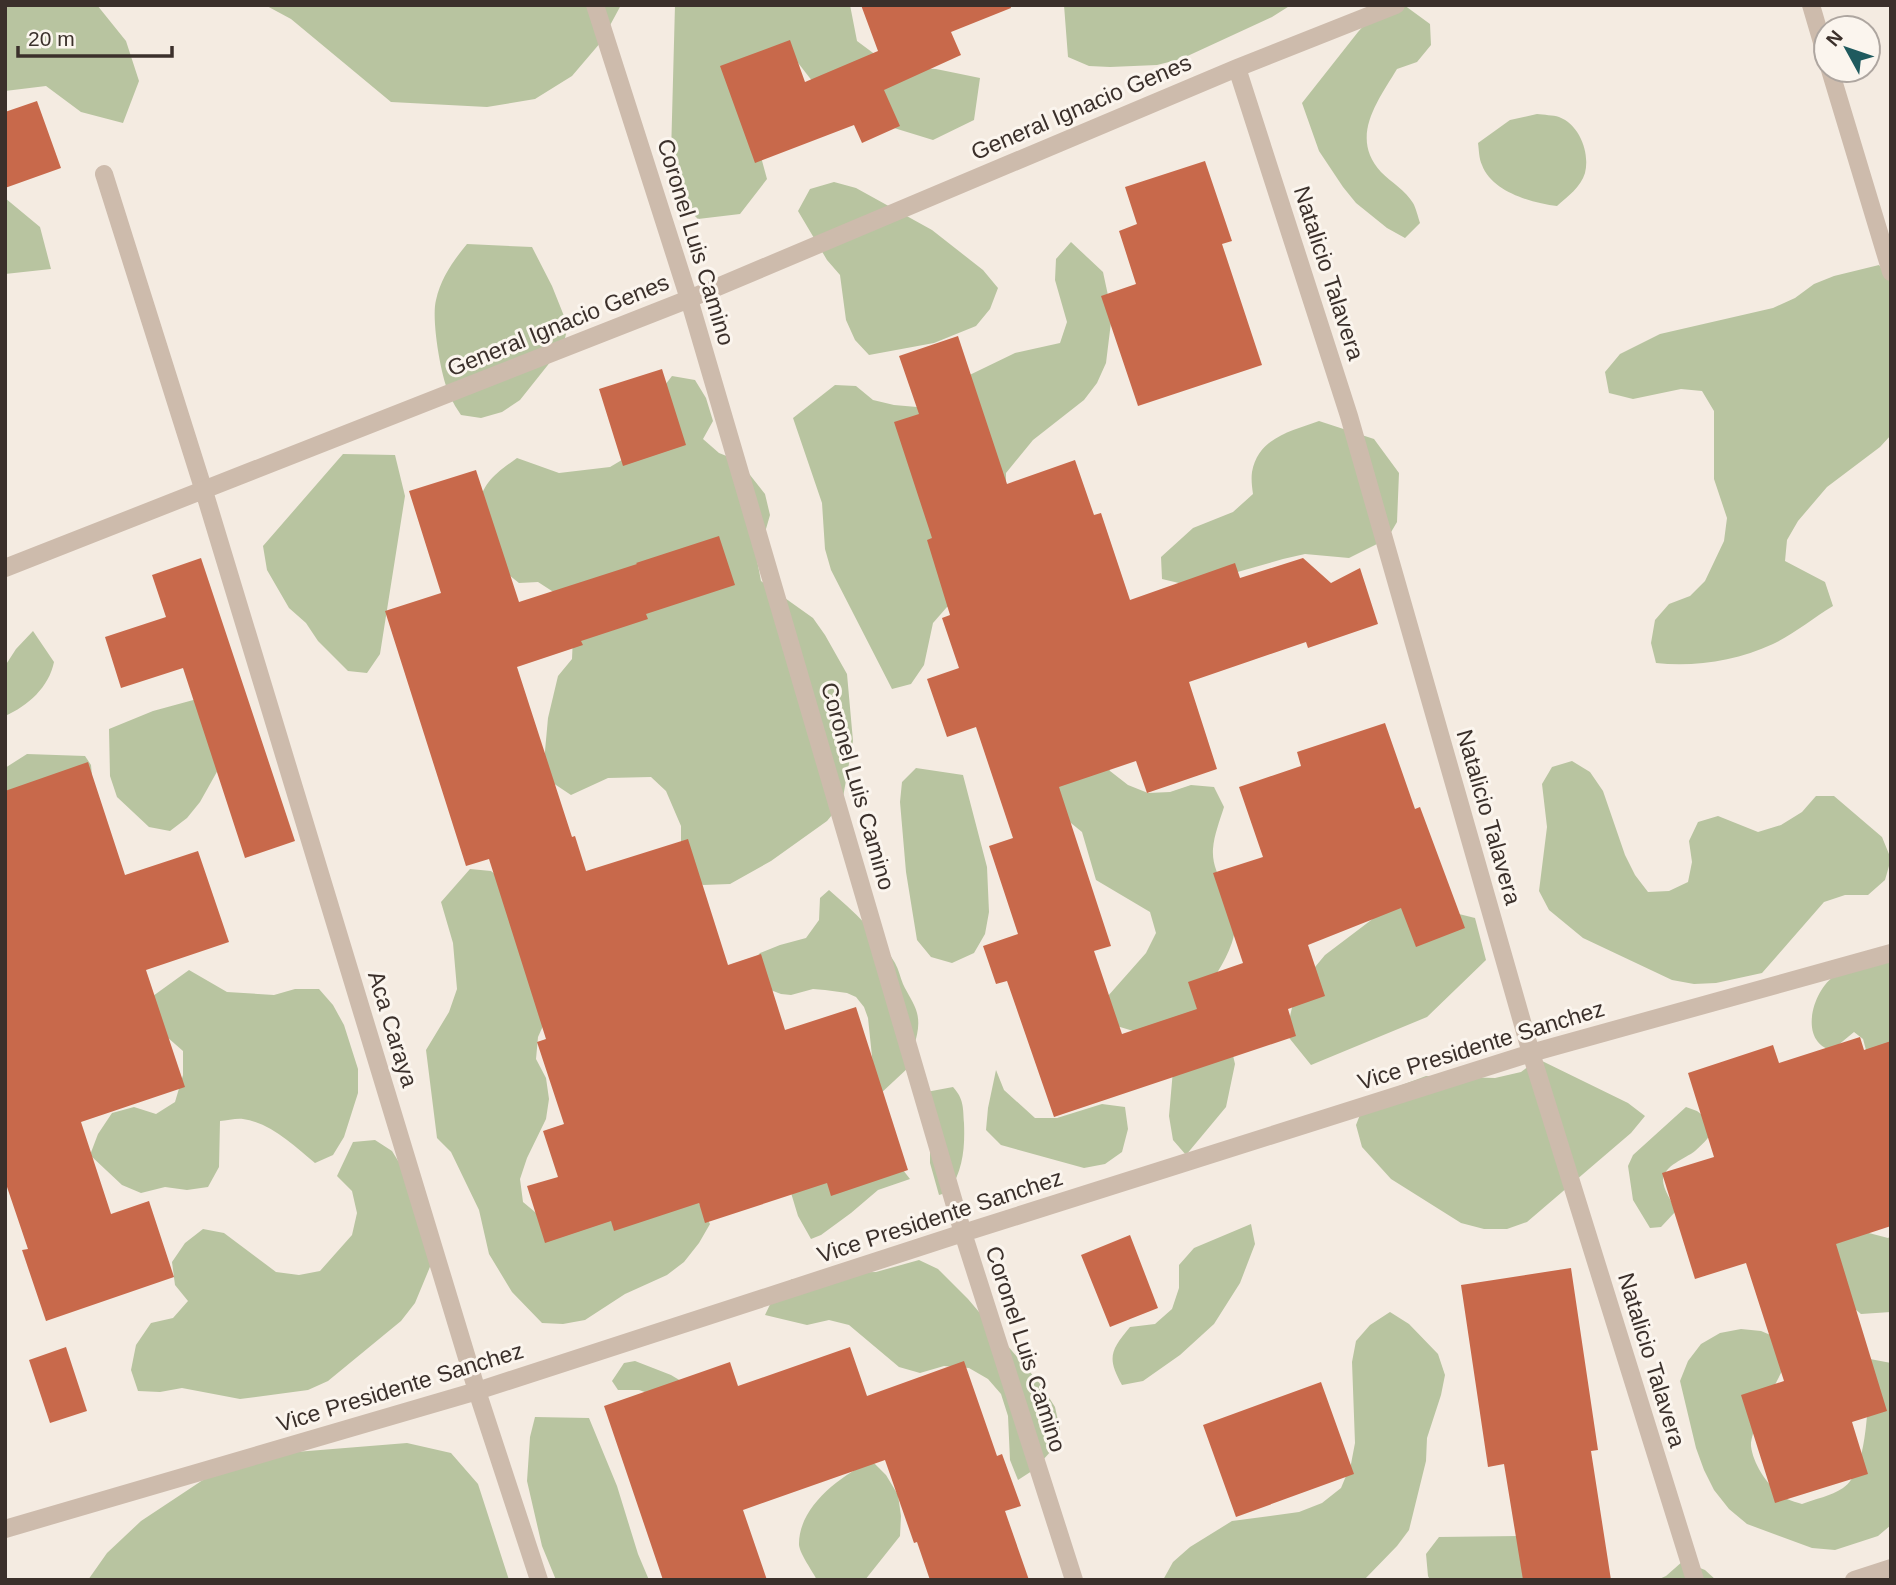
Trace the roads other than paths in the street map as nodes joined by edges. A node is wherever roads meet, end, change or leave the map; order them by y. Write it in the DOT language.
graph roads {
  1 [pos="595,5"];
  2 [pos="1396,5"];
  3 [pos="1237,68"];
  4 [pos="1834,84"];
  5 [pos="104,174"];
  6 [pos="1891,272"];
  7 [pos="689,299"];
  8 [pos="204,491"];
  9 [pos="5,568"];
  10 [pos="1891,953"];
  11 [pos="1531,1053"];
  12 [pos="963,1233"];
  13 [pos="477,1391"];
  14 [pos="5,1529"];
  15 [pos="1891,1569"];
  16 [pos="539,1580"];
  17 [pos="1074,1580"];
  18 [pos="1695,1580"];
  19 [pos="1854,1580"];
  1 -- 7 [label="street, Coronel Luis Camino"];
  2 -- 3 [label="street, General Ignacio Genes"];
  3 -- 7 [label="street, General Ignacio Genes"];
  3 -- 11 [label="street, Natalicio Talavera"];
  4 -- 6 [label="street"];
  5 -- 8 [label="street, Aca Caraya"];
  7 -- 8 [label="street, General Ignacio Genes"];
  7 -- 12 [label="street, Coronel Luis Camino"];
  8 -- 9 [label="street, General Ignacio Genes"];
  8 -- 13 [label="street, Aca Caraya"];
  10 -- 11 [label="street, Vice Presidente Sanchez"];
  11 -- 12 [label="street, Vice Presidente Sanchez"];
  11 -- 18 [label="street, Natalicio Talavera"];
  12 -- 13 [label="street, Vice Presidente Sanchez"];
  12 -- 17 [label="street, Coronel Luis Camino"];
  13 -- 14 [label="street, Vice Presidente Sanchez"];
  13 -- 16 [label="street, Aca Caraya"];
  15 -- 19 [label="street"];
}
